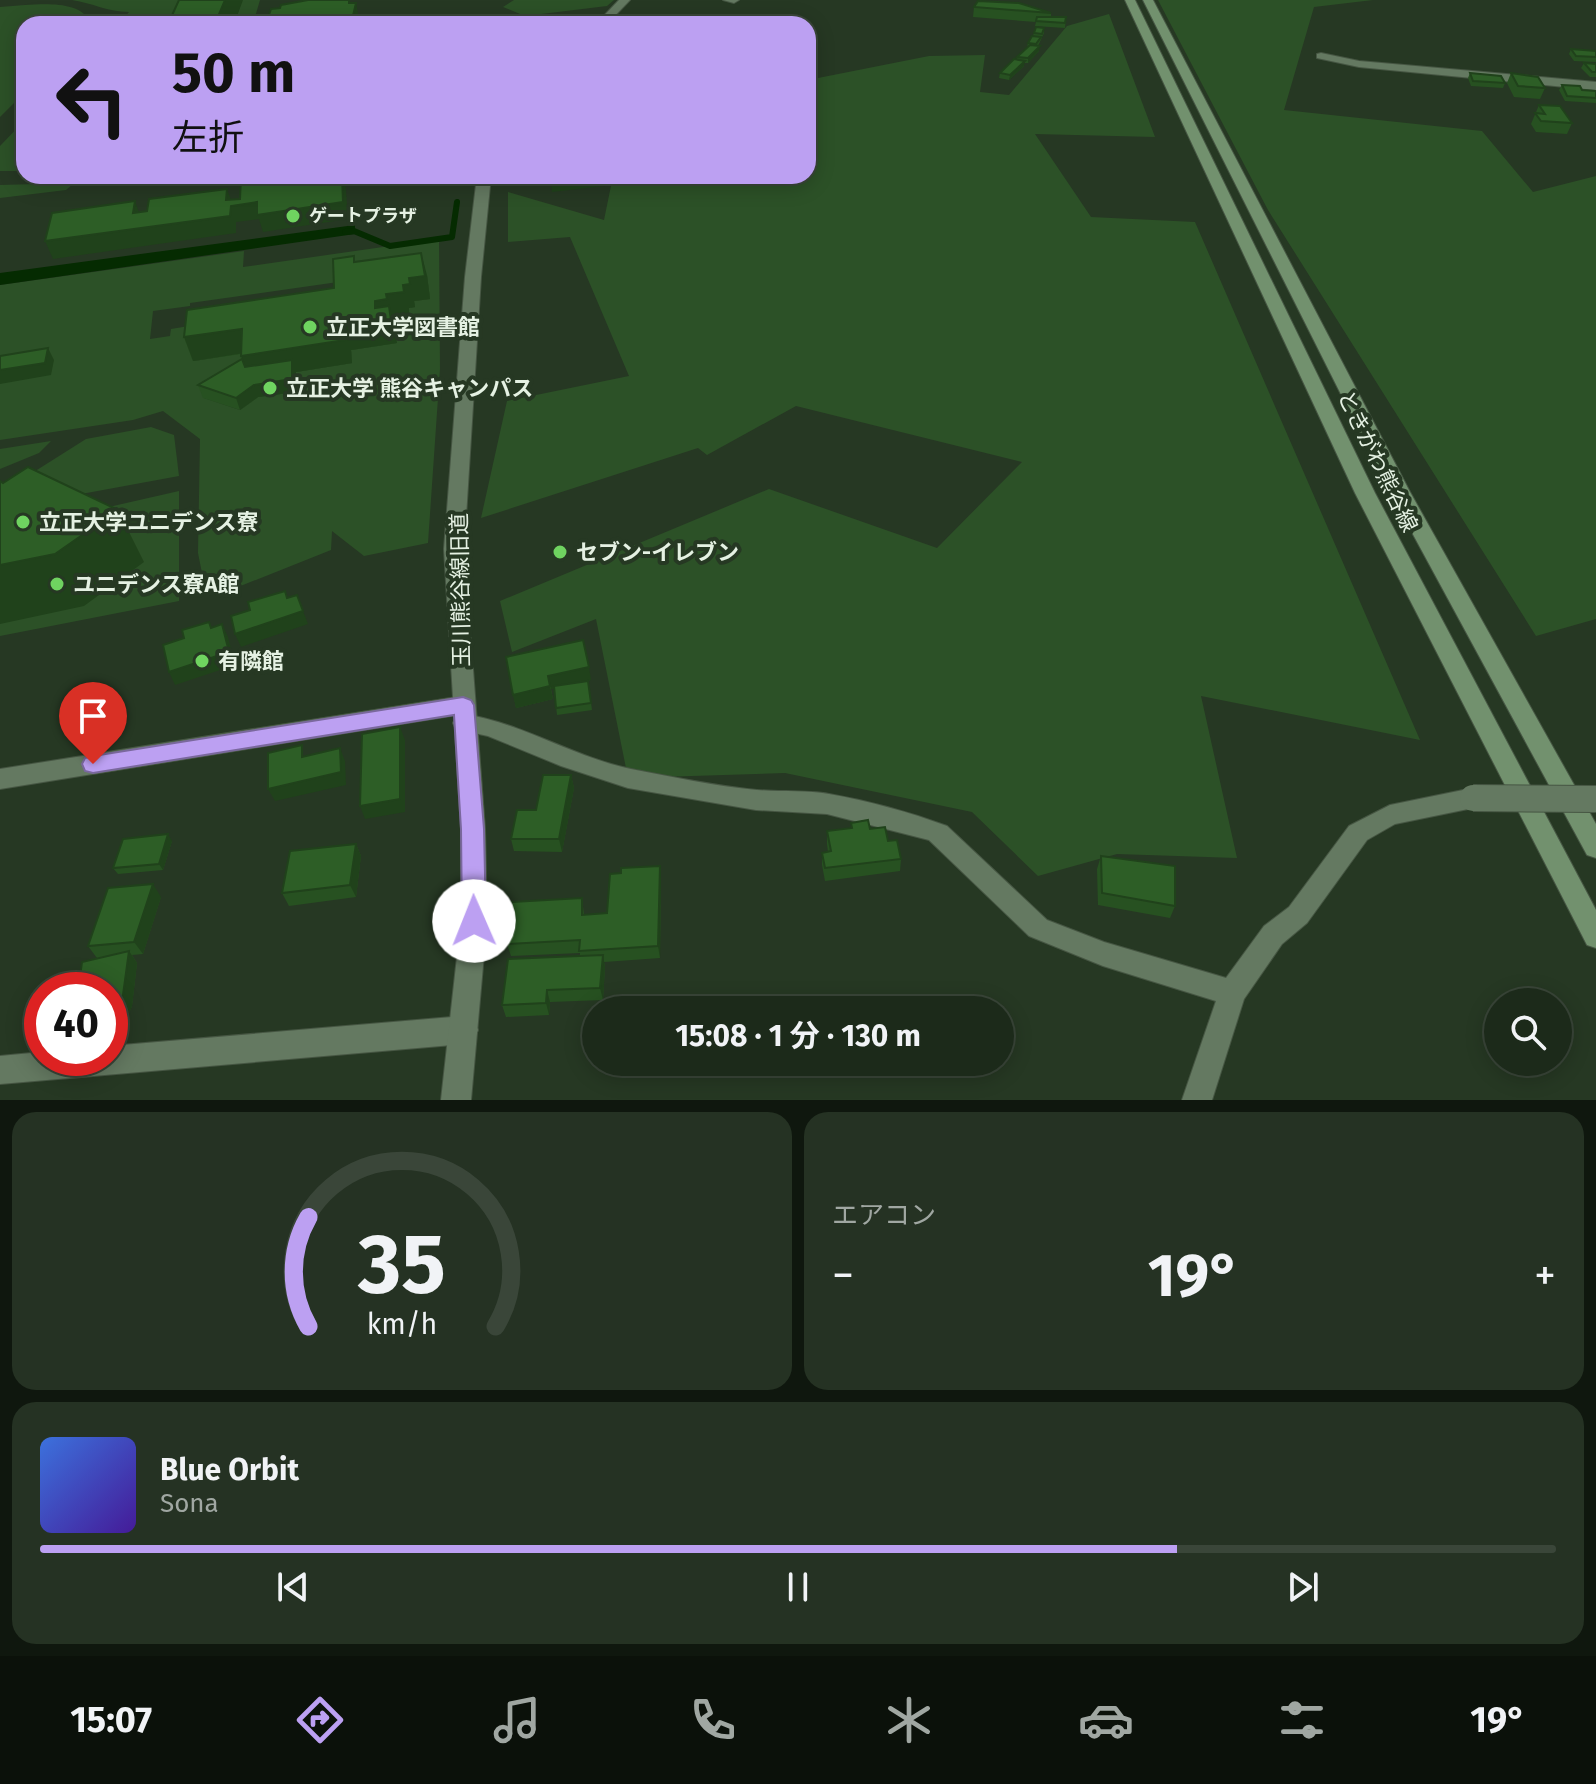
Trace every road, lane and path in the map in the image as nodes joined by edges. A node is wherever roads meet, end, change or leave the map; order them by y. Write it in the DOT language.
graph roads {
  1 [pos="625,0"];
  2 [pos="1130,0"];
  3 [pos="1148,0"];
  4 [pos="609,16"];
  5 [pos="1321,56"];
  6 [pos="1596,86"];
  7 [pos="483,184"];
  8 [pos="464,714"];
  9 [pos="0,779"];
  10 [pos="1596,799"];
  11 [pos="1596,847"];
  12 [pos="1596,936"];
  13 [pos="1232,993"];
  14 [pos="464,1030"];
  15 [pos="0,1070"];
  16 [pos="456,1100"];
  17 [pos="1197,1100"];
  1 -- 4 [label="street"];
  2 -- 12 [label="main road, ときがわ熊谷線"];
  3 -- 11 [label="main road, ときがわ熊谷線"];
  5 -- 6 [label="street"];
  7 -- 8 [label="street, 玉川熊谷線旧道"];
  8 -- 9 [label="street"];
  8 -- 13 [label="street"];
  8 -- 14 [label="street, 玉川熊谷線旧道"];
  10 -- 13 [label="street, bridge"];
  13 -- 17 [label="street"];
  14 -- 15 [label="street"];
  14 -- 16 [label="street, 玉川熊谷線旧道"];
}
